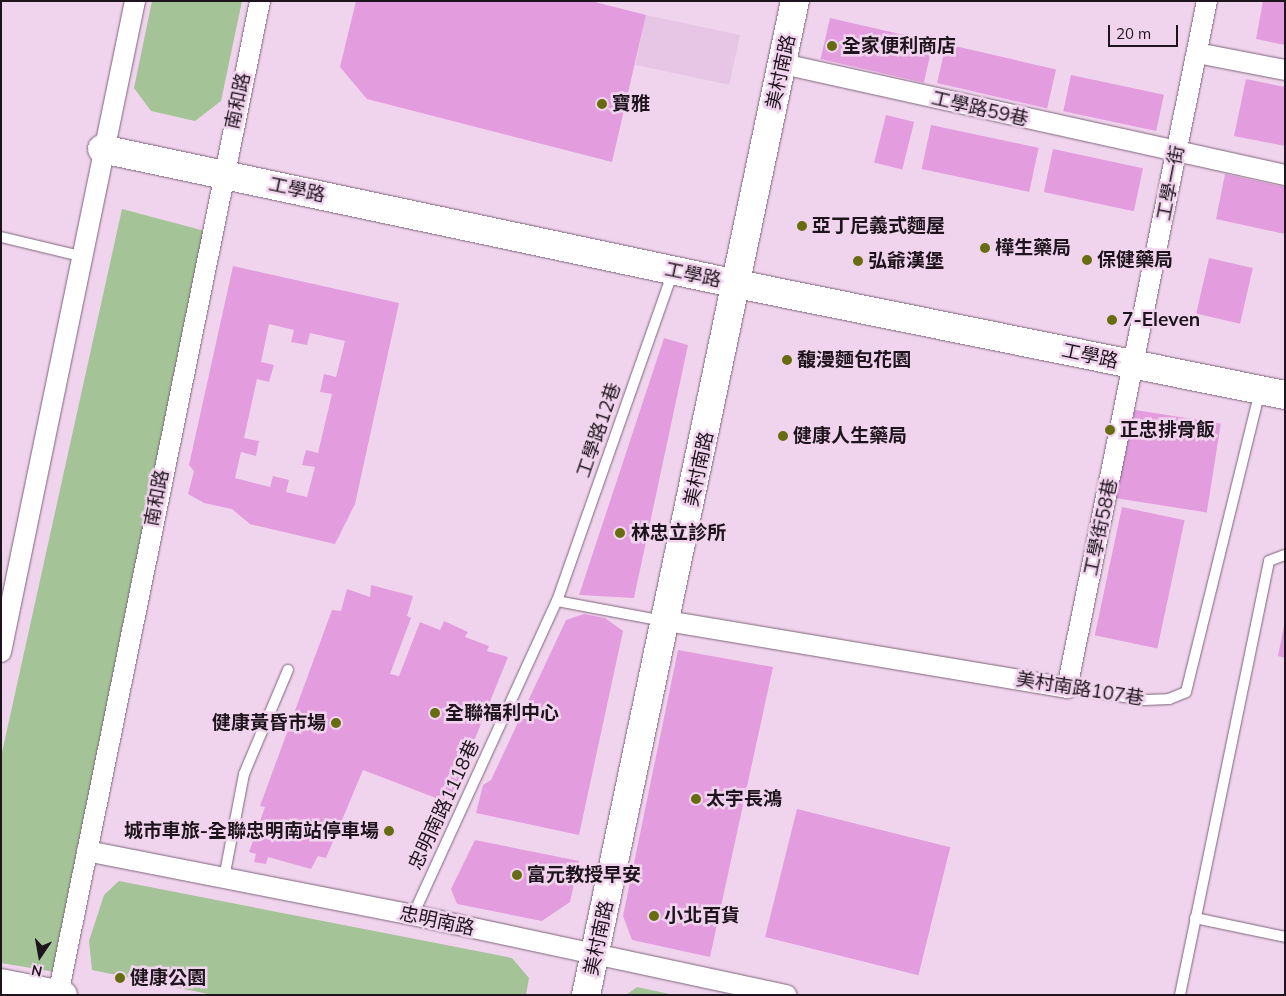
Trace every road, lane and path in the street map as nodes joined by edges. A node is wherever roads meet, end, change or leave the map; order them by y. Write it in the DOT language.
graph roads {
  1 [pos="135,1"];
  2 [pos="260,1"];
  3 [pos="795,1"];
  4 [pos="1207,1"];
  5 [pos="1197,53"];
  6 [pos="783,64"];
  7 [pos="1285,70"];
  8 [pos="102,149"];
  9 [pos="1177,154"];
  10 [pos="222,174"];
  11 [pos="1285,175"];
  12 [pos="1,237"];
  13 [pos="80,256"];
  14 [pos="674,270"];
  15 [pos="737,284"];
  16 [pos="1135,365"];
  17 [pos="1272,393"];
  18 [pos="1285,555"];
  19 [pos="557,602"];
  20 [pos="667,621"];
  21 [pos="1,652"];
  22 [pos="288,670"];
  23 [pos="1067,688"];
  24 [pos="87,851"];
  25 [pos="224,878"];
  26 [pos="413,915"];
  27 [pos="1196,918"];
  28 [pos="1285,937"];
  29 [pos="595,954"];
  30 [pos="1,983"];
  31 [pos="60,994"];
  32 [pos="586,995"];
  33 [pos="787,995"];
  34 [pos="1180,995"];
  1 -- 8 [label="street"];
  2 -- 10 [label="street, 南和路"];
  3 -- 6 [label="street, 美村南路"];
  4 -- 5 [label="street, 工學一街"];
  5 -- 7 [label="street"];
  5 -- 9 [label="street, 工學一街"];
  6 -- 9 [label="street, 工學路59巷"];
  6 -- 15 [label="street, 美村南路"];
  8 -- 10 [label="street, 工學路"];
  8 -- 13 [label="street"];
  9 -- 11 [label="street, 工學路59巷"];
  9 -- 16 [label="street, 工學一街"];
  10 -- 14 [label="street, 工學路"];
  10 -- 24 [label="street, 南和路"];
  12 -- 13 [label="lane"];
  13 -- 21 [label="street"];
  14 -- 15 [label="street, 工學路"];
  14 -- 19 [label="lane, 工學路12巷"];
  15 -- 16 [label="street, 工學路"];
  15 -- 20 [label="street, 美村南路"];
  16 -- 17 [label="street, 工學路"];
  16 -- 23 [label="street, 工學街58巷"];
  17 -- 23 [label="lane, 美村南路107巷"];
  18 -- 27 [label="lane"];
  19 -- 20 [label="lane"];
  19 -- 26 [label="lane, 忠明南路1118巷"];
  20 -- 23 [label="street, 美村南路107巷"];
  20 -- 29 [label="street, 美村南路"];
  22 -- 25 [label="lane"];
  24 -- 25 [label="street, 忠明南路"];
  24 -- 31 [label="street, 南和路"];
  25 -- 26 [label="street, 忠明南路"];
  26 -- 29 [label="street, 忠明南路"];
  27 -- 28 [label="lane"];
  27 -- 34 [label="lane"];
  29 -- 32 [label="street, 美村南路"];
  29 -- 33 [label="street, 忠明南路"];
  30 -- 31 [label="street"];
}
